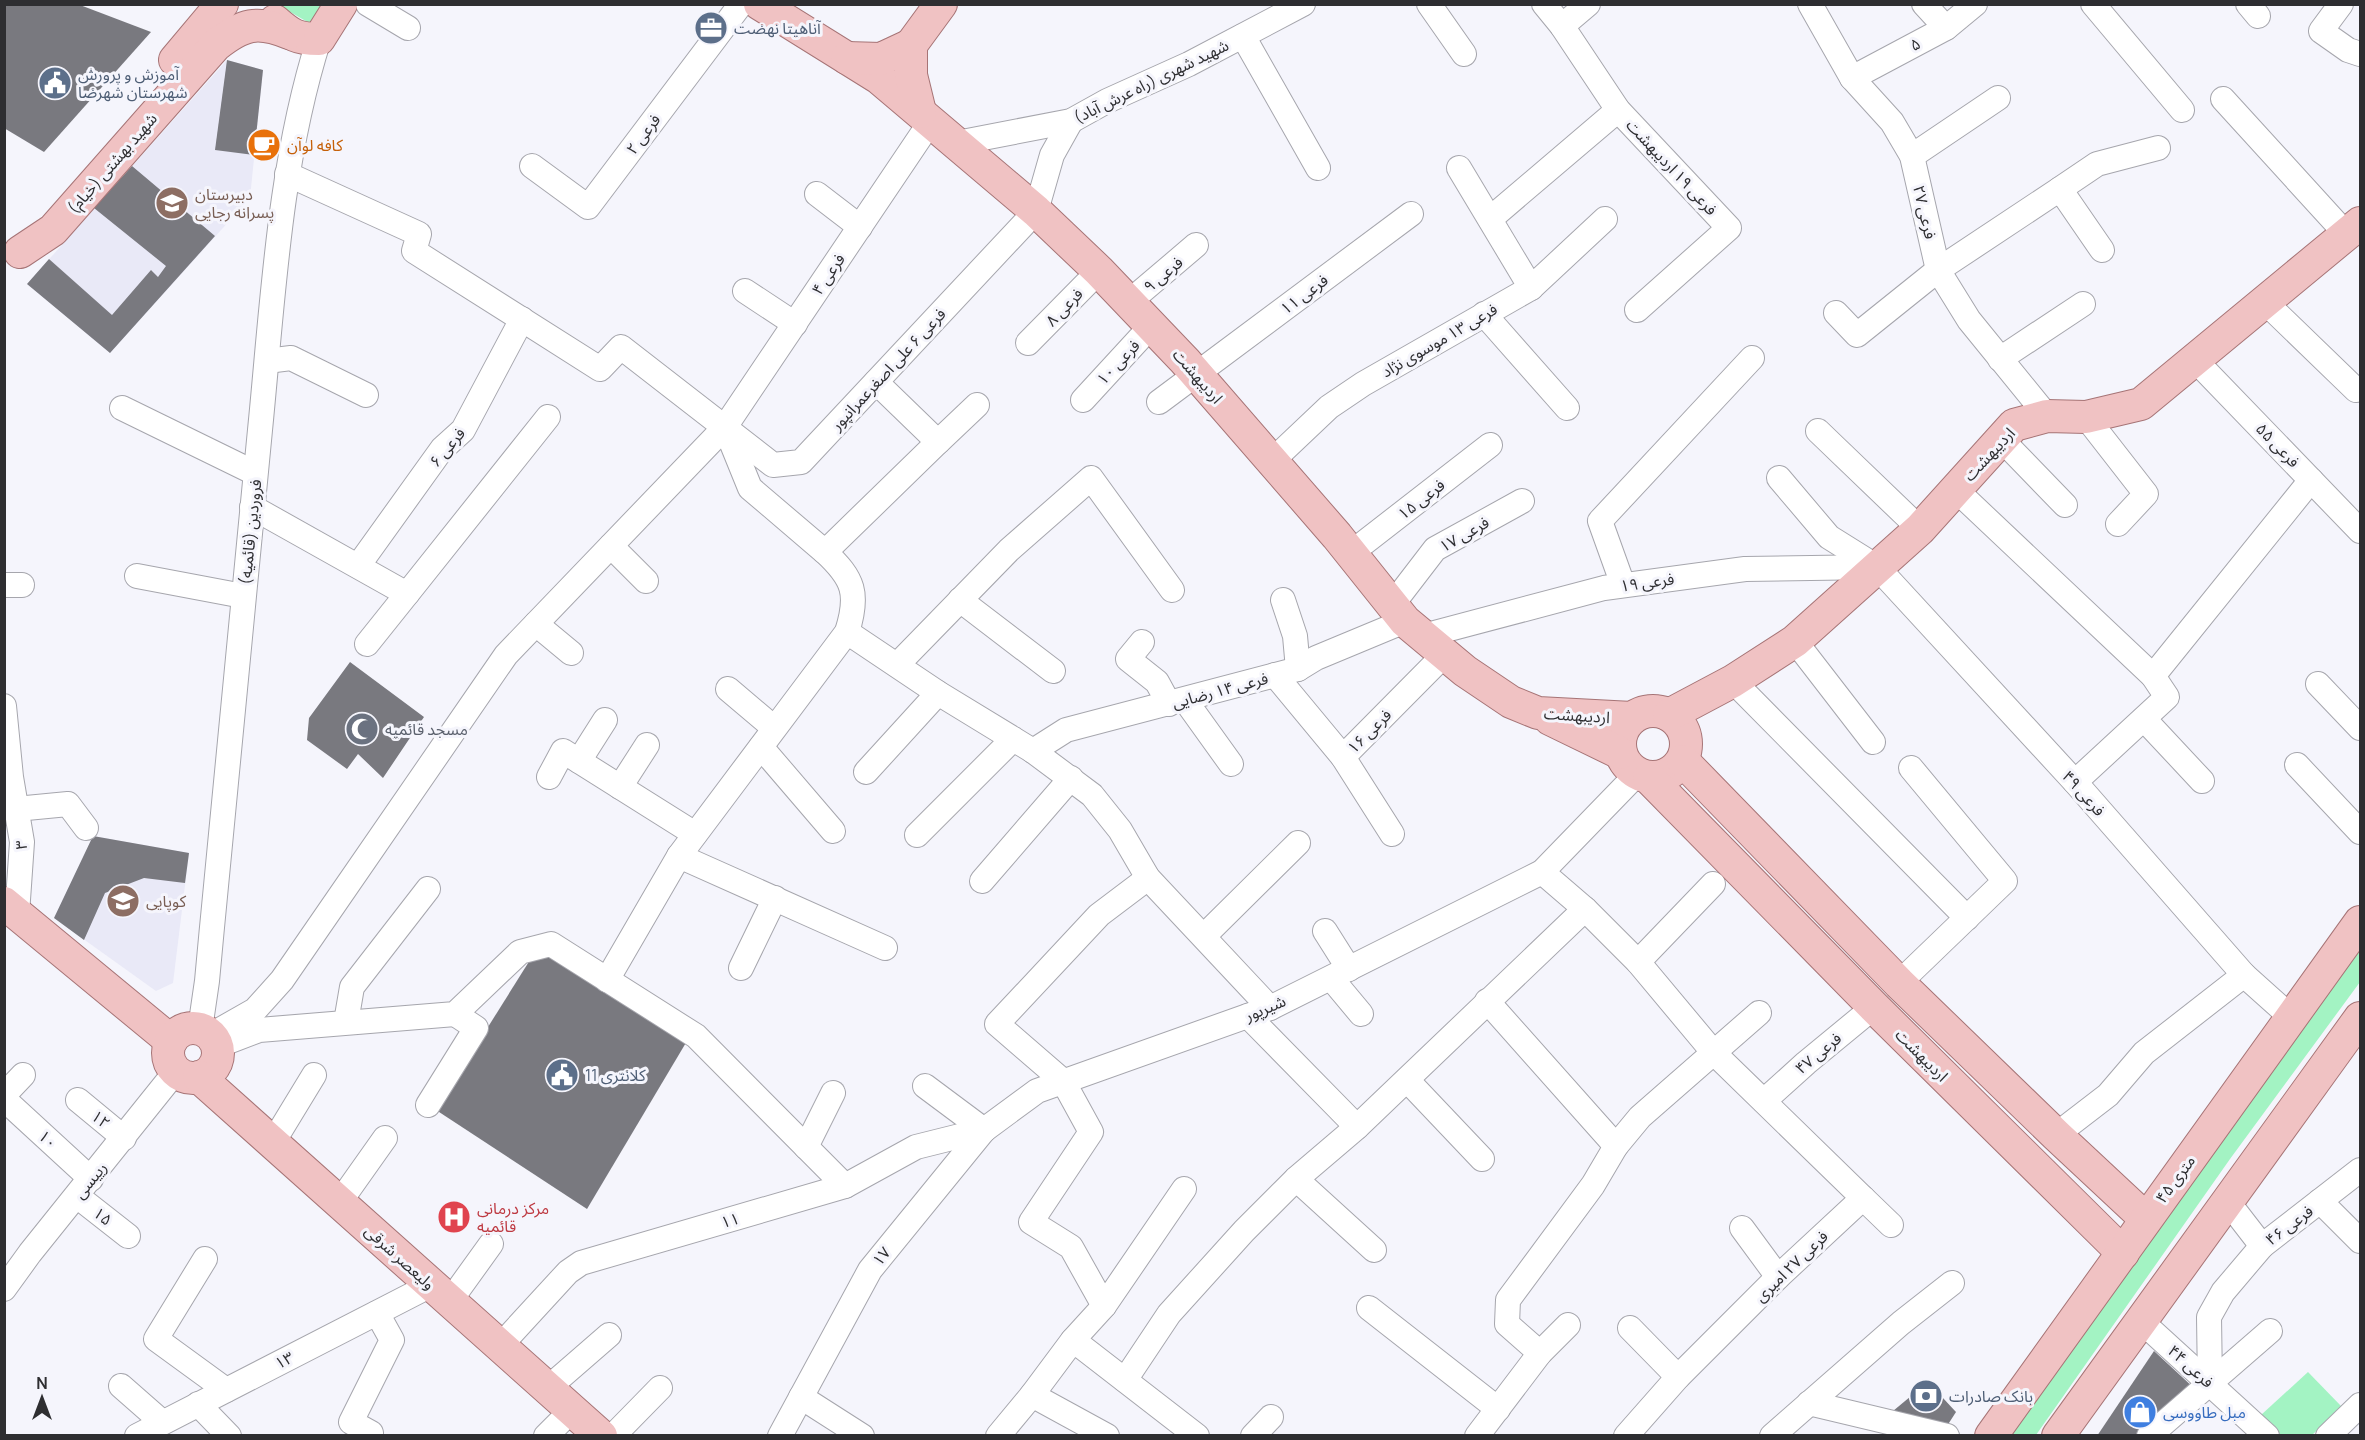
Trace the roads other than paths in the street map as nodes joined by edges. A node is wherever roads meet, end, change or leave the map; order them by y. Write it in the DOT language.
graph roads {
  1 [pos="222,4"];
  2 [pos="256,4"];
  3 [pos="341,4"];
  4 [pos="368,4"];
  5 [pos="741,4"];
  6 [pos="941,4"];
  7 [pos="1303,4"];
  8 [pos="1430,4"];
  9 [pos="1544,4"];
  10 [pos="1588,4"];
  11 [pos="1810,4"];
  12 [pos="1924,4"];
  13 [pos="1975,4"];
  14 [pos="2093,4"];
  15 [pos="2341,4"];
  16 [pos="775,8"];
  17 [pos="1562,26"];
  18 [pos="408,28"];
  19 [pos="1946,28"];
  20 [pos="304,36"];
  21 [pos="1243,36"];
  22 [pos="911,45"];
  23 [pos="1464,54"];
  24 [pos="2361,54"];
  25 [pos="847,58"];
  26 [pos="1852,78"];
  27 [pos="1998,98"];
  28 [pos="2223,99"];
  29 [pos="1618,110"];
  30 [pos="2182,110"];
  31 [pos="926,117"];
  32 [pos="1071,121"];
  33 [pos="957,142"];
  34 [pos="2158,148"];
  35 [pos="1912,156"];
  36 [pos="532,166"];
  37 [pos="1318,168"];
  38 [pos="1459,168"];
  39 [pos="287,174"];
  40 [pos="2060,189"];
  41 [pos="818,194"];
  42 [pos="1036,211"];
  43 [pos="1411,213"];
  44 [pos="1490,219"];
  45 [pos="1605,219"];
  46 [pos="860,226"];
  47 [pos="2354,229"];
  48 [pos="1196,246"];
  49 [pos="2102,250"];
  50 [pos="10,254"];
  51 [pos="1938,270"];
  52 [pos="1099,272"];
  53 [pos="1531,288"];
  54 [pos="745,291"];
  55 [pos="1129,302"];
  56 [pos="2265,302"];
  57 [pos="2083,304"];
  58 [pos="1637,310"];
  59 [pos="1836,313"];
  60 [pos="1484,314"];
  61 [pos="522,319"];
  62 [pos="795,324"];
  63 [pos="1152,325"];
  64 [pos="1028,344"];
  65 [pos="1752,358"];
  66 [pos="2001,359"];
  67 [pos="2195,360"];
  68 [pos="267,361"];
  69 [pos="1196,374"];
  70 [pos="876,382"];
  71 [pos="2356,390"];
  72 [pos="366,395"];
  73 [pos="1083,400"];
  74 [pos="1159,402"];
  75 [pos="977,405"];
  76 [pos="122,408"];
  77 [pos="1568,408"];
  78 [pos="2047,416"];
  79 [pos="548,417"];
  80 [pos="2086,417"];
  81 [pos="725,427"];
  82 [pos="1818,431"];
  83 [pos="2001,439"];
  84 [pos="938,442"];
  85 [pos="1490,445"];
  86 [pos="1272,461"];
  87 [pos="255,473"];
  88 [pos="1779,478"];
  89 [pos="2311,480"];
  90 [pos="1956,490"];
  91 [pos="1522,501"];
  92 [pos="2065,505"];
  93 [pos="252,507"];
  94 [pos="2118,524"];
  95 [pos="1920,529"];
  96 [pos="2361,531"];
  97 [pos="611,546"];
  98 [pos="825,552"];
  99 [pos="1351,553"];
  100 [pos="358,566"];
  101 [pos="1878,567"];
  102 [pos="137,576"];
  103 [pos="646,580"];
  104 [pos="1623,585"];
  105 [pos="1172,590"];
  106 [pos="408,594"];
  107 [pos="243,596"];
  108 [pos="960,600"];
  109 [pos="1282,600"];
  110 [pos="536,624"];
  111 [pos="1416,629"];
  112 [pos="846,632"];
  113 [pos="1795,641"];
  114 [pos="1142,642"];
  115 [pos="367,644"];
  116 [pos="571,652"];
  117 [pos="897,665"];
  118 [pos="1298,669"];
  119 [pos="1053,671"];
  120 [pos="1275,675"];
  121 [pos="2153,676"];
  122 [pos="1733,681"];
  123 [pos="2318,684"];
  124 [pos="728,689"];
  125 [pos="938,693"];
  126 [pos="1177,702"];
  127 [pos="4,706"];
  128 [pos="1538,713"];
  129 [pos="1670,715"];
  130 [pos="1632,718"];
  131 [pos="2144,719"];
  132 [pos="605,720"];
  133 [pos="2361,728"];
  134 [pos="768,738"];
  135 [pos="1873,742"];
  136 [pos="647,745"];
  137 [pos="1023,745"];
  138 [pos="1343,757"];
  139 [pos="579,761"];
  140 [pos="1683,761"];
  141 [pos="1231,764"];
  142 [pos="2297,765"];
  143 [pos="1635,768"];
  144 [pos="1911,768"];
  145 [pos="866,772"];
  146 [pos="549,777"];
  147 [pos="1071,778"];
  148 [pos="2202,781"];
  149 [pos="2075,782"];
  150 [pos="620,787"];
  151 [pos="16,808"];
  152 [pos="86,828"];
  153 [pos="833,831"];
  154 [pos="2361,832"];
  155 [pos="695,834"];
  156 [pos="1392,834"];
  157 [pos="916,835"];
  158 [pos="1298,843"];
  159 [pos="679,856"];
  160 [pos="1542,872"];
  161 [pos="1148,878"];
  162 [pos="982,881"];
  163 [pos="1713,884"];
  164 [pos="428,889"];
  165 [pos="775,898"];
  166 [pos="11,908"];
  167 [pos="1584,909"];
  168 [pos="1967,918"];
  169 [pos="2361,922"];
  170 [pos="1325,931"];
  171 [pos="1204,936"];
  172 [pos="885,948"];
  173 [pos="1638,962"];
  174 [pos="741,968"];
  175 [pos="1340,973"];
  176 [pos="2244,975"];
  177 [pos="607,980"];
  178 [pos="1899,983"];
  179 [pos="1487,1001"];
  180 [pos="1874,1007"];
  181 [pos="1259,1012"];
  182 [pos="1759,1013"];
  183 [pos="455,1014"];
  184 [pos="1361,1014"];
  185 [pos="2292,1018"];
  186 [pos="2361,1018"];
  187 [pos="346,1022"];
  188 [pos="209,1037"];
  189 [pos="171,1041"];
  190 [pos="1714,1053"];
  191 [pos="188,1074"];
  192 [pos="23,1075"];
  193 [pos="314,1075"];
  194 [pos="1407,1080"];
  195 [pos="1064,1081"];
  196 [pos="925,1086"];
  197 [pos="833,1093"];
  198 [pos="4,1097"];
  199 [pos="78,1100"];
  200 [pos="1764,1101"];
  201 [pos="428,1105"];
  202 [pos="1357,1127"];
  203 [pos="984,1130"];
  204 [pos="2056,1135"];
  205 [pos="124,1138"];
  206 [pos="385,1138"];
  207 [pos="272,1144"];
  208 [pos="1616,1146"];
  209 [pos="806,1148"];
  210 [pos="1482,1159"];
  211 [pos="2361,1170"];
  212 [pos="1296,1179"];
  213 [pos="845,1186"];
  214 [pos="84,1187"];
  215 [pos="2113,1188"];
  216 [pos="1184,1189"];
  217 [pos="1863,1198"];
  218 [pos="2320,1201"];
  219 [pos="2228,1202"];
  220 [pos="339,1203"];
  221 [pos="2086,1217"];
  222 [pos="2146,1219"];
  223 [pos="1891,1225"];
  224 [pos="1742,1228"];
  225 [pos="128,1236"];
  226 [pos="2361,1241"];
  227 [pos="491,1244"];
  228 [pos="2262,1246"];
  229 [pos="1374,1250"];
  230 [pos="2123,1253"];
  231 [pos="205,1259"];
  232 [pos="1778,1277"];
  233 [pos="1952,1283"];
  234 [pos="4,1289"];
  235 [pos="440,1293"];
  236 [pos="1104,1306"];
  237 [pos="1369,1308"];
  238 [pos="377,1312"];
  239 [pos="2141,1321"];
  240 [pos="1568,1325"];
  241 [pos="1630,1328"];
  242 [pos="2270,1332"];
  243 [pos="609,1335"];
  244 [pos="1073,1340"];
  245 [pos="500,1346"];
  246 [pos="1540,1353"];
  247 [pos="1678,1377"];
  248 [pos="1125,1380"];
  249 [pos="2210,1383"];
  250 [pos="120,1386"];
  251 [pos="548,1388"];
  252 [pos="660,1388"];
  253 [pos="226,1390"];
  254 [pos="1032,1395"];
  255 [pos="801,1397"];
  256 [pos="198,1404"];
  257 [pos="1809,1404"];
  258 [pos="2361,1405"];
  259 [pos="1498,1409"];
  260 [pos="572,1410"];
  261 [pos="1271,1417"];
  262 [pos="162,1422"];
  263 [pos="371,1433"];
  264 [pos="1631,1434"];
  265 [pos="228,1435"];
  266 [pos="137,1436"];
  267 [pos="546,1436"];
  268 [pos="601,1436"];
  269 [pos="613,1436"];
  270 [pos="780,1436"];
  271 [pos="862,1436"];
  272 [pos="998,1436"];
  273 [pos="1107,1436"];
  274 [pos="1197,1436"];
  275 [pos="1254,1436"];
  276 [pos="1477,1436"];
  277 [pos="1772,1436"];
  278 [pos="1947,1436"];
  279 [pos="1991,1436"];
  280 [pos="2058,1436"];
  281 [pos="2149,1436"];
  282 [pos="2266,1436"];
  283 [pos="2328,1436"];
  1 -- 50 [label="main road, شهید بهشتی (خیام)"];
  2 -- 20 [label="main road"];
  3 -- 20 [label="main road"];
  4 -- 18 [label="street"];
  5 -- 36 [label="street, فرعی ۲"];
  6 -- 22 [label="main road"];
  7 -- 21 [label="street, شهید شهری (راه عرش آباد)"];
  8 -- 23 [label="street"];
  9 -- 17 [label="street, فرعی ۱۹ اردیبهشت"];
  10 -- 17 [label="street"];
  11 -- 26 [label="street, فرعی ۲۷"];
  12 -- 19 [label="street"];
  13 -- 19 [label="street, ۵"];
  14 -- 30 [label="street"];
  15 -- 24 [label="street"];
  16 -- 25 [label="main road, اردیبهشت"];
  17 -- 29 [label="street, فرعی ۱۹ اردیبهشت"];
  19 -- 26 [label="street, ۵"];
  20 -- 39 [label="street, فروردین (قائمیه)"];
  20 -- 50 [label="main road, شهید بهشتی (خیام)"];
  21 -- 32 [label="street, شهید شهری (راه عرش آباد)"];
  21 -- 37 [label="street"];
  22 -- 25 [label="main road"];
  22 -- 31 [label="main road"];
  25 -- 31 [label="main road, اردیبهشت"];
  26 -- 35 [label="street, فرعی ۲۷"];
  27 -- 35 [label="street"];
  28 -- 47 [label="street"];
  29 -- 44 [label="street"];
  29 -- 58 [label="street, فرعی ۱۹ اردیبهشت"];
  31 -- 33 [label="main road, اردیبهشت"];
  31 -- 46 [label="street, فرعی ۴"];
  32 -- 33 [label="street, شهید شهری (راه عرش آباد)"];
  32 -- 42 [label="street"];
  33 -- 42 [label="main road, اردیبهشت"];
  34 -- 40 [label="street"];
  35 -- 51 [label="street, فرعی ۲۷"];
  38 -- 44 [label="street"];
  39 -- 61 [label="street"];
  39 -- 68 [label="street, فروردین (قائمیه)"];
  40 -- 49 [label="street"];
  40 -- 51 [label="street"];
  41 -- 46 [label="street"];
  42 -- 52 [label="main road, اردیبهشت"];
  42 -- 70 [label="street, فرعی ۶ علی اصغرعمرانپور"];
  43 -- 69 [label="street, فرعی ۱۱"];
  44 -- 53 [label="street"];
  45 -- 53 [label="street, فرعی ۱‍۳ موسوی نژاد"];
  46 -- 62 [label="street, فرعی ۴"];
  47 -- 56 [label="main road, اردیبهشت"];
  48 -- 55 [label="street, فرعی ۹"];
  51 -- 59 [label="street"];
  51 -- 66 [label="street, فرعی ۲۷"];
  52 -- 55 [label="main road, اردیبهشت"];
  52 -- 64 [label="street, فرعی ۸"];
  53 -- 60 [label="street, فرعی ۱‍۳ موسوی نژاد"];
  54 -- 62 [label="street"];
  55 -- 63 [label="main road, اردیبهشت"];
  56 -- 67 [label="main road, اردیبهشت"];
  56 -- 71 [label="street"];
  57 -- 66 [label="street"];
  60 -- 77 [label="street"];
  60 -- 86 [label="street, فرعی ۱‍۳ موسوی نژاد"];
  61 -- 81 [label="street, فرعی ۶ علی اصغرعمرانپور"];
  61 -- 100 [label="street, فرعی ۶"];
  62 -- 81 [label="street, فرعی ۴"];
  63 -- 69 [label="main road, اردیبهشت"];
  63 -- 73 [label="street, فرعی ۱۰"];
  65 -- 104 [label="street"];
  66 -- 78 [label="street, فرعی ۲۷"];
  67 -- 80 [label="main road, اردیبهشت"];
  67 -- 89 [label="street, فرعی ۵۵"];
  68 -- 72 [label="street"];
  68 -- 87 [label="street, فروردین (قائمیه)"];
  69 -- 74 [label="street, فرعی ۱۱"];
  69 -- 86 [label="main road, اردیبهشت"];
  70 -- 81 [label="street, فرعی ۶ علی اصغرعمرانپور"];
  70 -- 84 [label="street"];
  75 -- 84 [label="street"];
  76 -- 87 [label="street"];
  78 -- 80 [label="main road, اردیبهشت"];
  78 -- 83 [label="main road, اردیبهشت"];
  79 -- 106 [label="street"];
  80 -- 94 [label="street"];
  81 -- 97 [label="street, فرعی ۴"];
  81 -- 98 [label="street"];
  82 -- 95 [label="street"];
  83 -- 90 [label="main road, اردیبهشت"];
  83 -- 92 [label="street"];
  84 -- 98 [label="street"];
  85 -- 99 [label="street, فرعی ۱۵"];
  86 -- 99 [label="main road, اردیبهشت"];
  87 -- 93 [label="street, فروردین (قائمیه)"];
  88 -- 101 [label="street, فرعی ۴۹"];
  89 -- 96 [label="street, فرعی ۵۵"];
  89 -- 121 [label="street"];
  90 -- 95 [label="main road, اردیبهشت"];
  90 -- 121 [label="street"];
  91 -- 111 [label="street, فرعی ۱۷"];
  93 -- 100 [label="street"];
  93 -- 107 [label="street, فروردین (قائمیه)"];
  95 -- 101 [label="main road, اردیبهشت"];
  97 -- 103 [label="street"];
  97 -- 110 [label="street, فرعی ۴"];
  98 -- 112 [label="street"];
  99 -- 111 [label="main road, اردیبهشت"];
  100 -- 106 [label="street"];
  101 -- 104 [label="street, فرعی ۱۹"];
  101 -- 113 [label="main road, اردیبهشت"];
  101 -- 149 [label="street, فرعی ۴۹"];
  102 -- 107 [label="street"];
  104 -- 111 [label="street, فرعی ۱۹"];
  105 -- 108 [label="street"];
  106 -- 115 [label="street"];
  107 -- 188 [label="street, فروردین (قائمیه)"];
  108 -- 117 [label="street"];
  108 -- 119 [label="street"];
  109 -- 118 [label="street"];
  110 -- 116 [label="street"];
  110 -- 188 [label="street, فرعی ۴"];
  111 -- 118 [label="street, فرعی ۱۴ رضایی"];
  111 -- 128 [label="main road, اردیبهشت"];
  111 -- 138 [label="street, فرعی ۱۶"];
  112 -- 117 [label="street"];
  112 -- 134 [label="street"];
  113 -- 122 [label="main road, اردیبهشت"];
  113 -- 135 [label="street"];
  114 -- 126 [label="street"];
  117 -- 125 [label="street"];
  118 -- 120 [label="street, فرعی ۱۴ رضایی"];
  120 -- 126 [label="street, فرعی ۱۴ رضایی"];
  120 -- 138 [label="street, فرعی ۱۶"];
  121 -- 131 [label="street"];
  122 -- 129 [label="main road, اردیبهشت"];
  122 -- 168 [label="street"];
  123 -- 133 [label="street"];
  124 -- 134 [label="street"];
  125 -- 137 [label="street"];
  125 -- 145 [label="street"];
  126 -- 137 [label="street, فرعی ۱۴ رضایی"];
  126 -- 141 [label="street"];
  127 -- 151 [label="street, ۳"];
  128 -- 130 [label="main road, اردیبهشت"];
  128 -- 143 [label="main road"];
  129 -- 130 [label="main road, اردیبهشت"];
  129 -- 140 [label="main road"];
  130 -- 143 [label="main road, اردیبهشت"];
  131 -- 148 [label="street"];
  131 -- 149 [label="street"];
  132 -- 139 [label="street"];
  134 -- 153 [label="street"];
  134 -- 155 [label="street"];
  136 -- 150 [label="street"];
  137 -- 147 [label="street"];
  137 -- 157 [label="street, فرعی ۱۴ رضایی"];
  138 -- 156 [label="street"];
  139 -- 146 [label="street"];
  139 -- 150 [label="street"];
  140 -- 143 [label="main road"];
  140 -- 178 [label="main road"];
  142 -- 154 [label="street"];
  143 -- 160 [label="street, شیرپور"];
  143 -- 180 [label="main road, اردیبهشت"];
  144 -- 168 [label="street"];
  147 -- 161 [label="street"];
  147 -- 162 [label="street"];
  149 -- 176 [label="street, فرعی ۴۹"];
  150 -- 155 [label="street"];
  151 -- 152 [label="street"];
  151 -- 166 [label="street, ۳"];
  155 -- 159 [label="street"];
  158 -- 171 [label="street"];
  159 -- 165 [label="street"];
  159 -- 177 [label="street"];
  160 -- 167 [label="street"];
  160 -- 175 [label="street, شیرپور"];
  161 -- 171 [label="street"];
  161 -- 195 [label="street"];
  163 -- 173 [label="street"];
  164 -- 187 [label="street"];
  165 -- 172 [label="street"];
  165 -- 174 [label="street"];
  166 -- 189 [label="main road"];
  167 -- 173 [label="street"];
  167 -- 179 [label="street"];
  168 -- 178 [label="street"];
  169 -- 185 [label="main road, ۴۵ متری"];
  170 -- 175 [label="street"];
  171 -- 181 [label="street"];
  173 -- 190 [label="street"];
  175 -- 181 [label="street, شیرپور"];
  175 -- 184 [label="street"];
  176 -- 185 [label="street, فرعی ۴۹"];
  176 -- 204 [label="street"];
  177 -- 183 [label="street"];
  177 -- 209 [label="street"];
  178 -- 204 [label="main road"];
  179 -- 194 [label="street"];
  179 -- 208 [label="street"];
  180 -- 200 [label="street, فرعی ۴۷"];
  180 -- 221 [label="main road, اردیبهشت"];
  181 -- 195 [label="street, شیرپور"];
  181 -- 202 [label="street"];
  182 -- 190 [label="street"];
  183 -- 187 [label="street"];
  183 -- 201 [label="street"];
  185 -- 222 [label="main road, ۴۵ متری"];
  186 -- 219 [label="main road"];
  187 -- 188 [label="street"];
  188 -- 189 [label="main road"];
  188 -- 191 [label="main road"];
  189 -- 191 [label="main road"];
  190 -- 200 [label="street"];
  190 -- 208 [label="street"];
  191 -- 205 [label="street, رییسی"];
  191 -- 207 [label="main road, ولیعصر شرقی"];
  192 -- 198 [label="street"];
  193 -- 207 [label="street"];
  194 -- 202 [label="street"];
  194 -- 210 [label="street"];
  195 -- 203 [label="street, شیرپور"];
  195 -- 236 [label="street"];
  196 -- 203 [label="street"];
  197 -- 209 [label="street"];
  198 -- 214 [label="street, ۱۰"];
  199 -- 205 [label="street, ۱۲"];
  200 -- 217 [label="street"];
  202 -- 212 [label="street"];
  203 -- 213 [label="street, ۱۱"];
  203 -- 255 [label="street, ۱۷"];
  204 -- 215 [label="main road"];
  205 -- 214 [label="street, رییسی"];
  206 -- 220 [label="street"];
  207 -- 220 [label="main road, ولیعصر شرقی"];
  208 -- 246 [label="street"];
  209 -- 213 [label="street"];
  211 -- 218 [label="street, فرعی ۴۶"];
  212 -- 229 [label="street"];
  212 -- 248 [label="street"];
  213 -- 245 [label="street, ۱۱"];
  214 -- 225 [label="street, ۱۵"];
  214 -- 234 [label="street, رییسی"];
  215 -- 221 [label="main road"];
  215 -- 222 [label="main road"];
  216 -- 236 [label="street"];
  217 -- 223 [label="street"];
  217 -- 232 [label="street, فرعی ۲۷ امیری"];
  218 -- 226 [label="street"];
  218 -- 228 [label="street, فرعی ۴۶"];
  219 -- 228 [label="street, فرعی ۴۶"];
  219 -- 239 [label="main road"];
  220 -- 235 [label="main road, ولیعصر شرقی"];
  221 -- 230 [label="main road, اردیبهشت"];
  222 -- 230 [label="main road, ۴۵ متری"];
  224 -- 232 [label="street"];
  227 -- 235 [label="street"];
  228 -- 249 [label="street"];
  230 -- 279 [label="main road, ۴۵ متری"];
  231 -- 253 [label="street"];
  232 -- 247 [label="street, فرعی ۲۷ امیری"];
  233 -- 257 [label="street"];
  235 -- 238 [label="street, ۱۳"];
  235 -- 245 [label="main road, ولیعصر شرقی"];
  236 -- 244 [label="street"];
  237 -- 259 [label="street"];
  238 -- 253 [label="street, ۱۳"];
  238 -- 263 [label="street"];
  239 -- 249 [label="street, فرعی ۴۴"];
  239 -- 280 [label="main road"];
  240 -- 246 [label="street"];
  241 -- 247 [label="street"];
  242 -- 249 [label="street"];
  243 -- 251 [label="street"];
  244 -- 248 [label="street"];
  244 -- 254 [label="street"];
  245 -- 251 [label="main road, ولیعصر شرقی"];
  246 -- 259 [label="street"];
  247 -- 264 [label="street, فرعی ۲۷ امیری"];
  248 -- 274 [label="street"];
  249 -- 281 [label="street"];
  249 -- 282 [label="street, فرعی ۴۴"];
  250 -- 262 [label="street"];
  251 -- 260 [label="main road, ولیعصر شرقی"];
  252 -- 269 [label="street"];
  253 -- 256 [label="street, ۱۳"];
  254 -- 272 [label="street"];
  254 -- 273 [label="street"];
  255 -- 270 [label="street, ۱۷"];
  255 -- 271 [label="street"];
  256 -- 262 [label="street, ۱۳"];
  256 -- 265 [label="street"];
  257 -- 277 [label="street"];
  257 -- 278 [label="street"];
  258 -- 283 [label="street"];
  259 -- 276 [label="street"];
  260 -- 267 [label="street"];
  260 -- 268 [label="main road, ولیعصر شرقی"];
  261 -- 275 [label="street"];
  262 -- 266 [label="street, ۱۳"];
}
